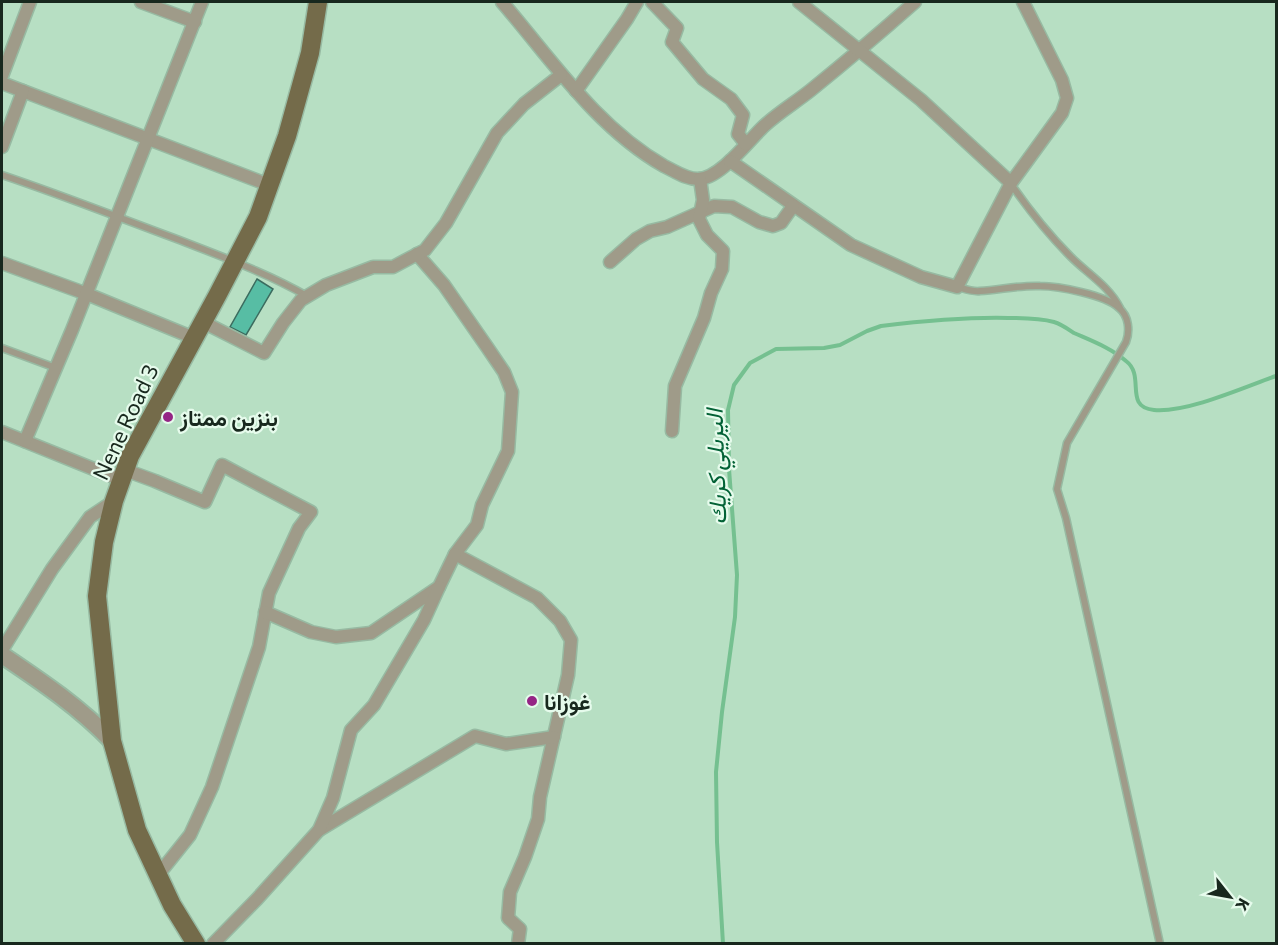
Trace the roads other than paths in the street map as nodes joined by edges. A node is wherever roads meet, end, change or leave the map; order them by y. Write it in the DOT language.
graph roads {
  1 [pos="30,2"];
  2 [pos="141,2"];
  3 [pos="202,2"];
  4 [pos="318,2"];
  5 [pos="502,2"];
  6 [pos="637,2"];
  7 [pos="652,2"];
  8 [pos="799,2"];
  9 [pos="915,2"];
  10 [pos="1023,2"];
  11 [pos="195,22"];
  12 [pos="860,50"];
  13 [pos="561,75"];
  14 [pos="2,76"];
  15 [pos="2,83"];
  16 [pos="23,91"];
  17 [pos="576,91"];
  18 [pos="147,138"];
  19 [pos="746,144"];
  20 [pos="2,147"];
  21 [pos="730,161"];
  22 [pos="2,175"];
  23 [pos="700,179"];
  24 [pos="1011,183"];
  25 [pos="269,185"];
  26 [pos="793,206"];
  27 [pos="701,212"];
  28 [pos="117,216"];
  29 [pos="417,254"];
  30 [pos="235,261"];
  31 [pos="2,262"];
  32 [pos="610,262"];
  33 [pos="957,287"];
  34 [pos="87,294"];
  35 [pos="308,296"];
  36 [pos="1120,308"];
  37 [pos="198,330"];
  38 [pos="2,348"];
  39 [pos="56,369"];
  40 [pos="672,431"];
  41 [pos="2,432"];
  42 [pos="25,441"];
  43 [pos="123,475"];
  44 [pos="114,501"];
  45 [pos="455,554"];
  46 [pos="439,587"];
  47 [pos="265,612"];
  48 [pos="2,650"];
  49 [pos="2,655"];
  50 [pos="554,737"];
  51 [pos="112,741"];
  52 [pos="319,830"];
  53 [pos="158,875"];
  54 [pos="196,944"];
  55 [pos="213,944"];
  56 [pos="518,944"];
  57 [pos="1160,944"];
  1 -- 14 [label="street"];
  2 -- 11 [label="street"];
  3 -- 11 [label="street"];
  4 -- 25 [label="main road, Nene Road 3"];
  5 -- 13 [label="street"];
  6 -- 17 [label="street"];
  7 -- 19 [label="street"];
  8 -- 12 [label="street"];
  9 -- 12 [label="street"];
  10 -- 24 [label="street"];
  11 -- 18 [label="street"];
  12 -- 19 [label="street"];
  12 -- 24 [label="street"];
  13 -- 17 [label="street"];
  13 -- 29 [label="street"];
  15 -- 16 [label="street"];
  16 -- 18 [label="street"];
  16 -- 20 [label="street"];
  17 -- 23 [label="street"];
  18 -- 25 [label="street"];
  18 -- 28 [label="street"];
  19 -- 21 [label="street"];
  21 -- 23 [label="street"];
  21 -- 26 [label="street"];
  22 -- 28 [label="lane"];
  23 -- 27 [label="street"];
  24 -- 33 [label="street"];
  24 -- 36 [label="lane"];
  25 -- 30 [label="main road, Nene Road 3"];
  26 -- 27 [label="street"];
  26 -- 33 [label="street"];
  27 -- 32 [label="street"];
  27 -- 40 [label="street"];
  28 -- 30 [label="lane"];
  28 -- 34 [label="street"];
  29 -- 35 [label="street"];
  29 -- 45 [label="street"];
  30 -- 35 [label="lane"];
  30 -- 37 [label="main road, Nene Road 3"];
  31 -- 34 [label="street"];
  33 -- 36 [label="lane"];
  34 -- 37 [label="street"];
  34 -- 39 [label="street"];
  35 -- 37 [label="street"];
  36 -- 57 [label="lane"];
  37 -- 43 [label="main road, Nene Road 3"];
  38 -- 39 [label="lane"];
  39 -- 42 [label="street"];
  41 -- 42 [label="street"];
  42 -- 43 [label="street"];
  43 -- 44 [label="main road, Nene Road 3"];
  43 -- 47 [label="street"];
  44 -- 48 [label="street"];
  44 -- 51 [label="main road, Nene Road 3"];
  45 -- 46 [label="street"];
  45 -- 50 [label="street"];
  46 -- 47 [label="street"];
  46 -- 52 [label="street"];
  47 -- 53 [label="street"];
  49 -- 51 [label="street"];
  50 -- 52 [label="street"];
  50 -- 56 [label="street"];
  51 -- 53 [label="main road, Nene Road 3"];
  52 -- 55 [label="street"];
  53 -- 54 [label="main road, Nene Road 3"];
}
